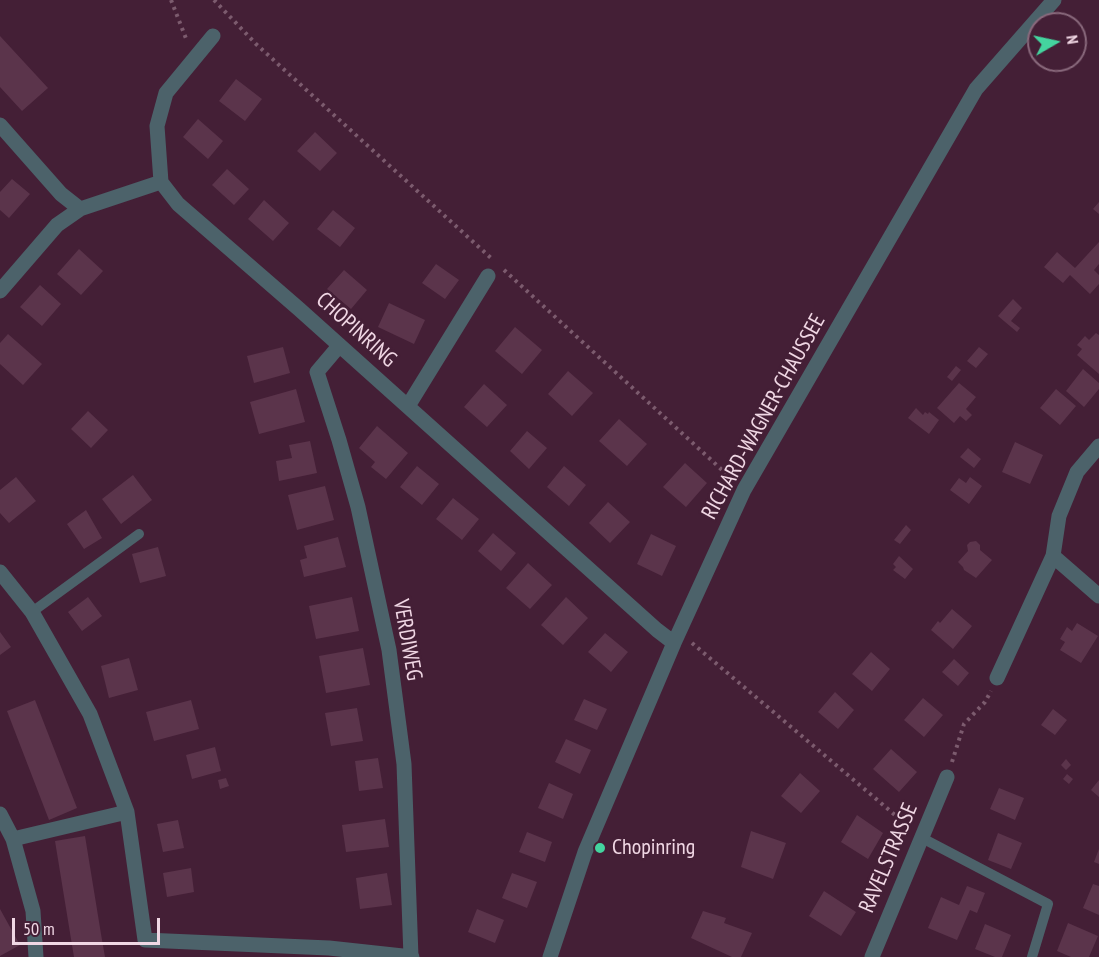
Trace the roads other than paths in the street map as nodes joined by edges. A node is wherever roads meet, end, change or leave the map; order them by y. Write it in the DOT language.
graph roads {
  1 [pos="1054,0"];
  2 [pos="213,36"];
  3 [pos="0,125"];
  4 [pos="161,182"];
  5 [pos="80,209"];
  6 [pos="488,276"];
  7 [pos="0,291"];
  8 [pos="339,346"];
  9 [pos="408,406"];
  10 [pos="1099,446"];
  11 [pos="139,534"];
  12 [pos="1053,556"];
  13 [pos="0,572"];
  14 [pos="1099,596"];
  15 [pos="32,612"];
  16 [pos="677,638"];
  17 [pos="997,678"];
  18 [pos="947,777"];
  19 [pos="127,812"];
  20 [pos="0,814"];
  21 [pos="922,838"];
  22 [pos="13,839"];
  23 [pos="36,957"];
  24 [pos="412,957"];
  25 [pos="550,957"];
  26 [pos="872,957"];
  27 [pos="1032,957"];
  1 -- 16 [label="street, RICHARD-WAGNER-CHAUSSEE"];
  2 -- 4 [label="street"];
  3 -- 5 [label="street"];
  4 -- 5 [label="street"];
  4 -- 8 [label="street, CHOPINRING"];
  5 -- 7 [label="street"];
  6 -- 9 [label="street"];
  8 -- 9 [label="street, CHOPINRING"];
  8 -- 24 [label="street, VERDIWEG"];
  9 -- 16 [label="street, CHOPINRING"];
  10 -- 12 [label="street"];
  11 -- 15 [label="lane"];
  12 -- 14 [label="street"];
  12 -- 17 [label="street"];
  13 -- 15 [label="street"];
  15 -- 19 [label="street"];
  16 -- 25 [label="street, RICHARD-WAGNER-CHAUSSEE"];
  18 -- 21 [label="street, RAVELSTRASSE"];
  19 -- 22 [label="street"];
  19 -- 24 [label="street"];
  20 -- 22 [label="street"];
  21 -- 26 [label="street, RAVELSTRASSE"];
  21 -- 27 [label="lane"];
  22 -- 23 [label="street"];
}
